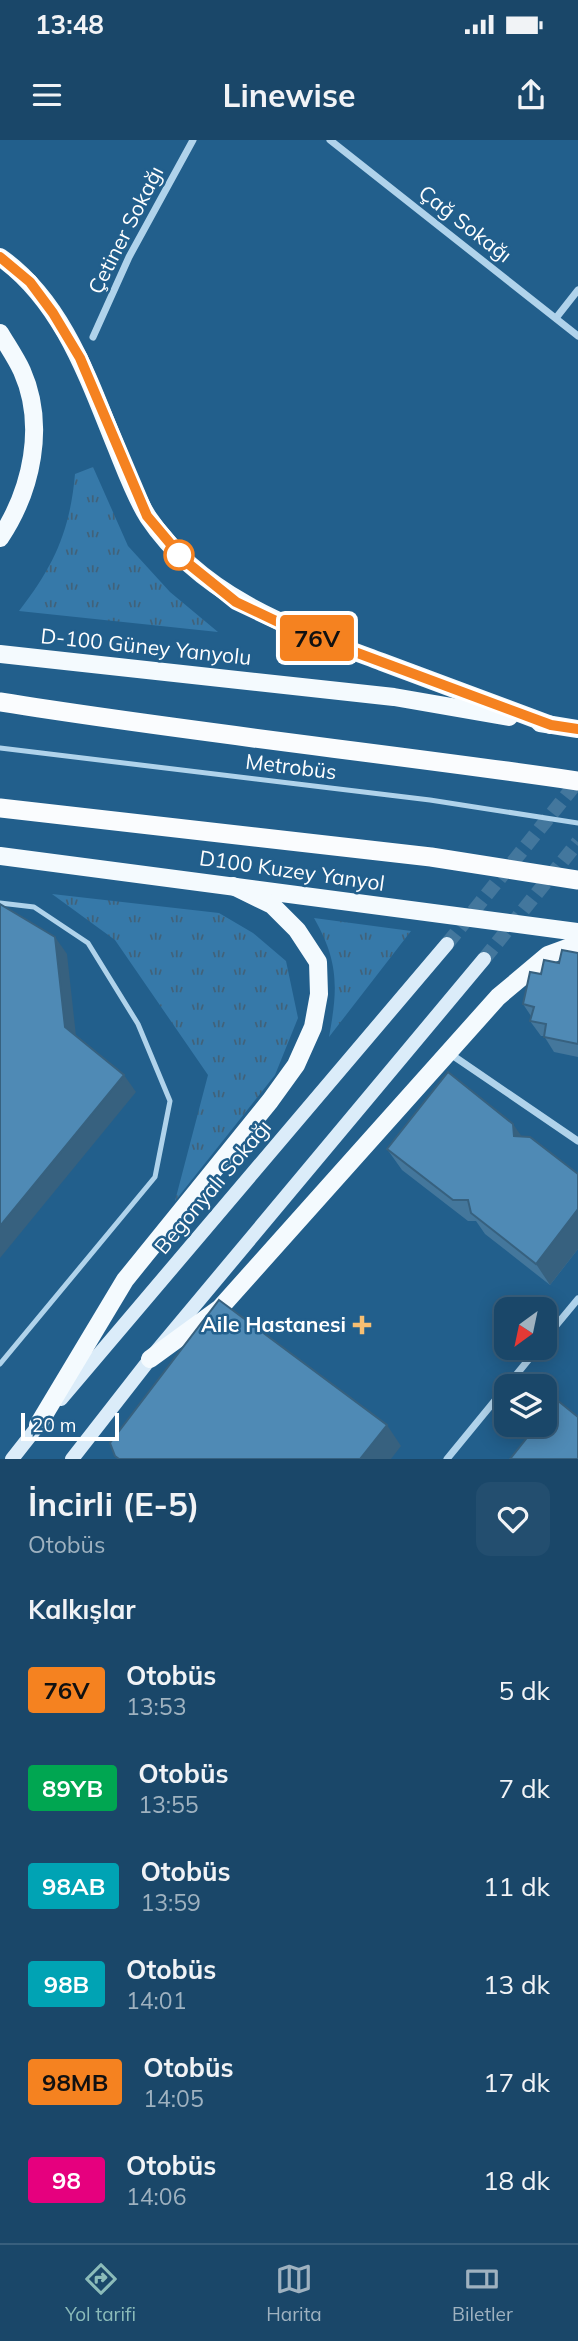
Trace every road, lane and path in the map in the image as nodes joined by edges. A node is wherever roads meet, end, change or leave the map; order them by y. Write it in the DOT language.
graph roads {
  1 [pos="193,140"];
  2 [pos="330,140"];
  3 [pos="0,257"];
  4 [pos="578,290"];
  5 [pos="556,318"];
  6 [pos="0,333"];
  7 [pos="93,337"];
  8 [pos="578,337"];
  9 [pos="0,538"];
  10 [pos="0,654"];
  11 [pos="0,702"];
  12 [pos="551,725"];
  13 [pos="578,729"];
  14 [pos="0,748"];
  15 [pos="578,781"];
  16 [pos="0,808"];
  17 [pos="578,823"];
  18 [pos="0,856"];
  19 [pos="578,880"];
  20 [pos="233,886"];
  21 [pos="0,903"];
  22 [pos="578,932"];
  23 [pos="447,944"];
  24 [pos="578,944"];
  25 [pos="484,959"];
  26 [pos="448,1053"];
  27 [pos="578,1141"];
  28 [pos="578,1299"];
  29 [pos="557,1324"];
  30 [pos="150,1359"];
  31 [pos="528,1360"];
  32 [pos="0,1364"];
  33 [pos="517,1374"];
  34 [pos="494,1402"];
  35 [pos="38,1425"];
  36 [pos="12,1459"];
  37 [pos="72,1459"];
  38 [pos="447,1459"];
  1 -- 7 [label="street, Çetiner Sokağı"];
  2 -- 5 [label="street, Çağ Sokağı"];
  3 -- 12 [label="main road"];
  4 -- 5 [label="street"];
  5 -- 8 [label="street, Çağ Sokağı"];
  6 -- 9 [label="main road"];
  10 -- 12 [label="main road, D-100 Güney Yanyolu"];
  11 -- 15 [label="highway"];
  12 -- 13 [label="main road, D-100 Güney Yanyolu"];
  14 -- 17 [label="lane, Metrobüs"];
  16 -- 19 [label="highway"];
  18 -- 20 [label="main road, D100 Kuzey Yanyol"];
  20 -- 22 [label="main road, D100 Kuzey Yanyol"];
  20 -- 35 [label="main road"];
  21 -- 32 [label="lane"];
  23 -- 35 [label="main road, Begonyalı Sokağı"];
  24 -- 26 [label="main road"];
  25 -- 30 [label="main road"];
  26 -- 27 [label="street"];
  26 -- 30 [label="main road"];
  28 -- 29 [label="street"];
  30 -- 37 [label="main road"];
  31 -- 33 [label="street"];
  34 -- 38 [label="street"];
  35 -- 36 [label="main road, Begonyalı Sokağı"];
}
